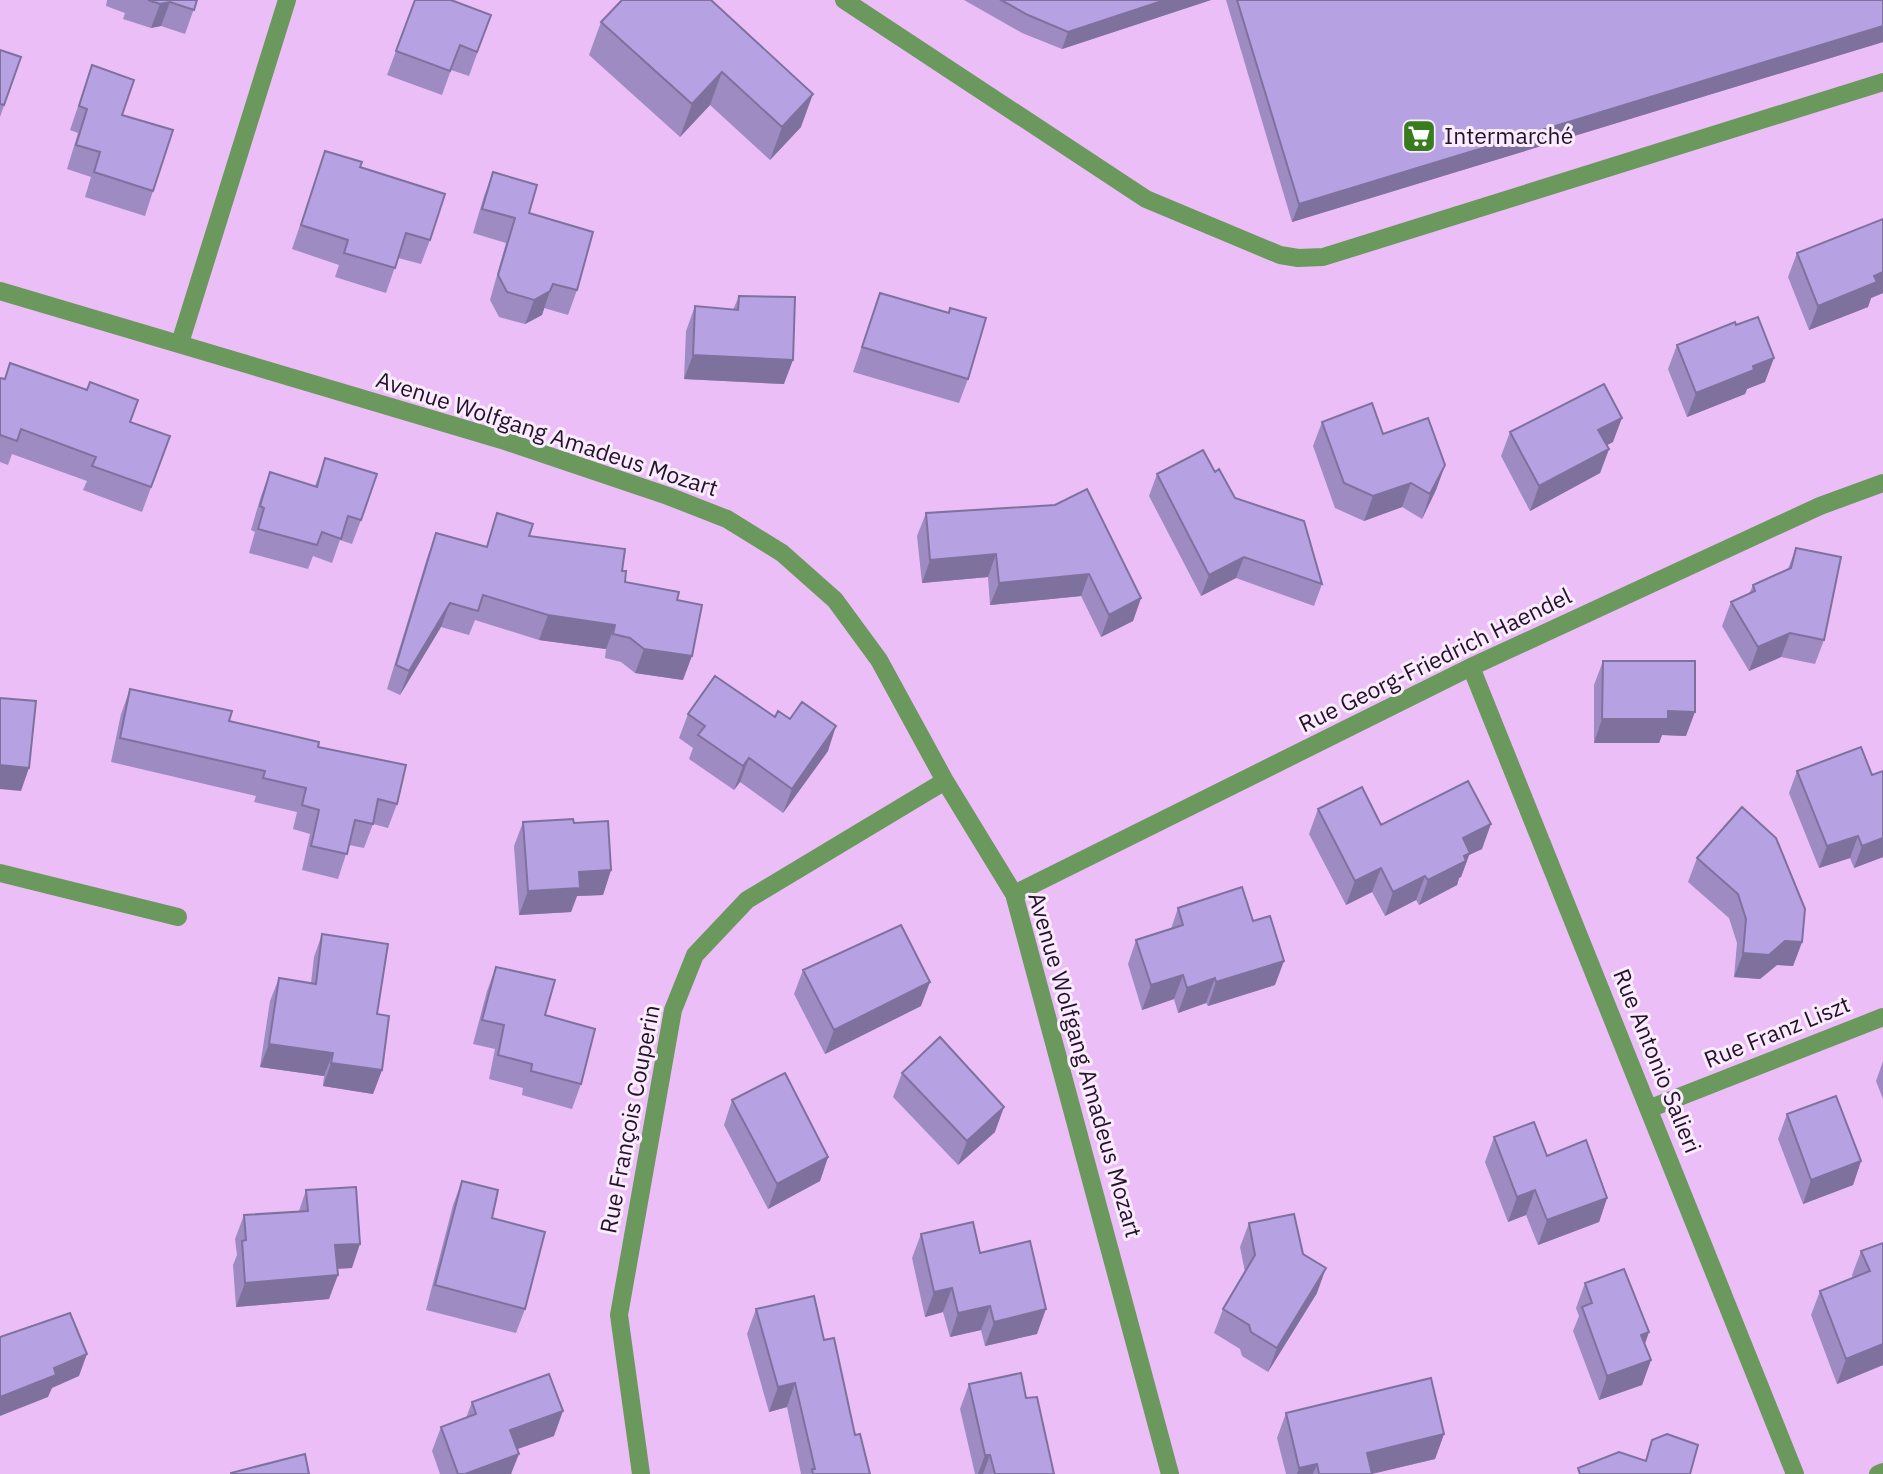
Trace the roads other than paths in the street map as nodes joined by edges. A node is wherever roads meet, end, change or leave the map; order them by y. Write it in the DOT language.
graph roads {
  1 [pos="287,0"];
  2 [pos="844,0"];
  3 [pos="1883,82"];
  4 [pos="0,291"];
  5 [pos="180,343"];
  6 [pos="1883,483"];
  7 [pos="1471,667"];
  8 [pos="945,781"];
  9 [pos="0,873"];
  10 [pos="1014,894"];
  11 [pos="178,917"];
  12 [pos="1883,1017"];
  13 [pos="1651,1108"];
  14 [pos="1883,1472"];
  15 [pos="641,1474"];
  16 [pos="1170,1474"];
  17 [pos="1796,1474"];
  18 [pos="1878,1474"];
  1 -- 5 [label="street"];
  2 -- 3 [label="street"];
  4 -- 5 [label="street, Avenue Wolfgang Amadeus Mozart"];
  5 -- 8 [label="street, Avenue Wolfgang Amadeus Mozart"];
  6 -- 7 [label="street, Rue Georg-Friedrich Haendel"];
  7 -- 10 [label="street, Rue Georg-Friedrich Haendel"];
  7 -- 13 [label="street, Rue Antonio Salieri"];
  8 -- 10 [label="street, Avenue Wolfgang Amadeus Mozart"];
  8 -- 15 [label="street, Rue François Couperin"];
  9 -- 11 [label="street"];
  10 -- 16 [label="street, Avenue Wolfgang Amadeus Mozart"];
  12 -- 13 [label="street, Rue Franz Liszt"];
  13 -- 17 [label="street, Rue Antonio Salieri"];
  14 -- 18 [label="street"];
}
